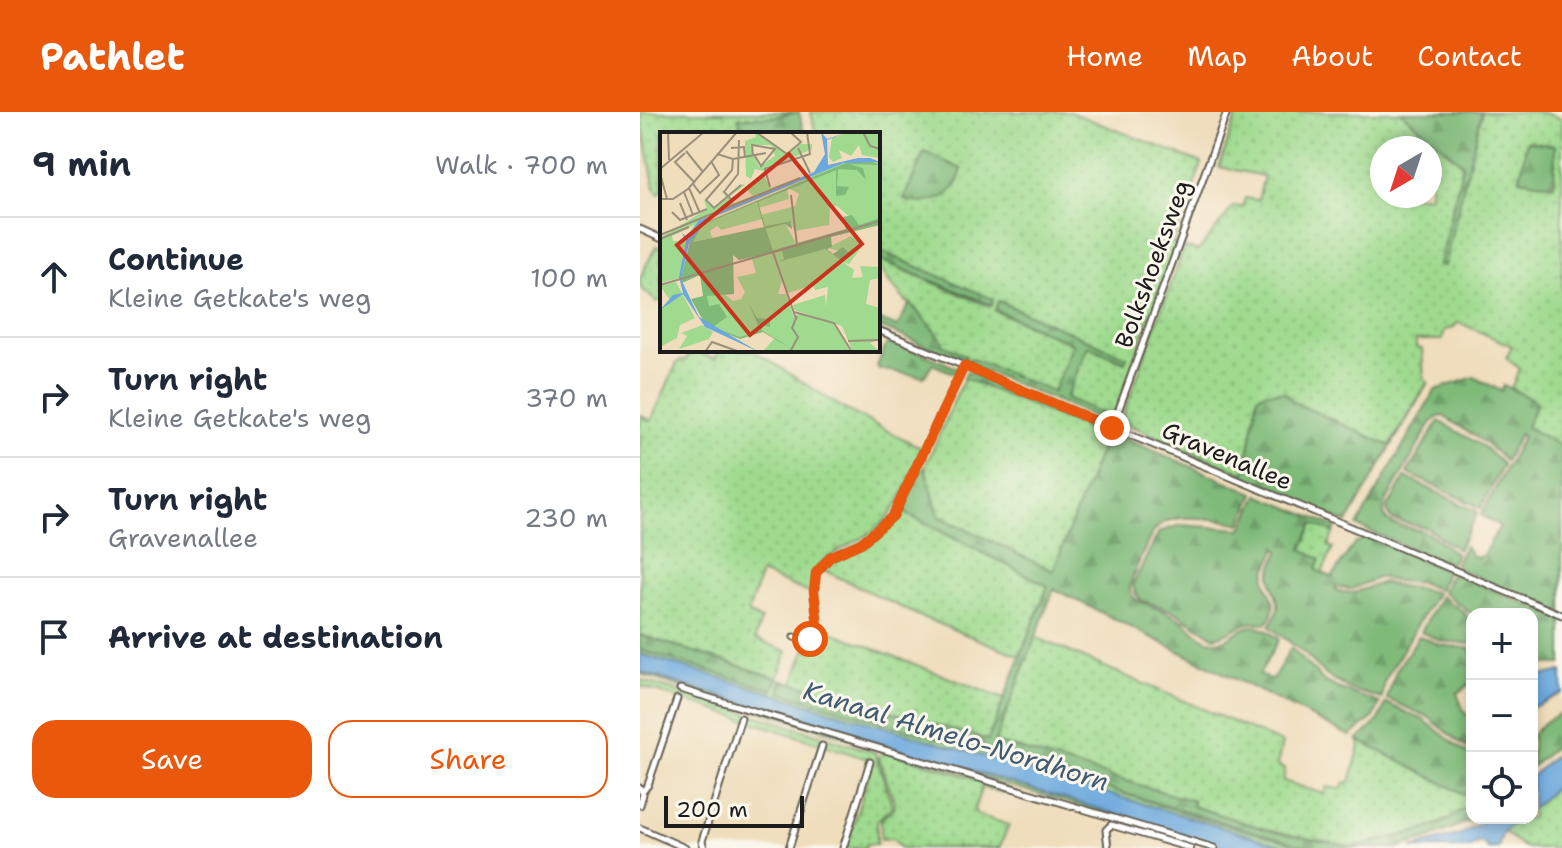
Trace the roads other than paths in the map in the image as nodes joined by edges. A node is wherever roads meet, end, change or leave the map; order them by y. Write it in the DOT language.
graph roads {
  1 [pos="1227,112"];
  2 [pos="640,229"];
  3 [pos="660,238"];
  4 [pos="880,331"];
  5 [pos="964,366"];
  6 [pos="1112,428"];
  7 [pos="1562,615"];
  8 [pos="794,637"];
  9 [pos="680,689"];
  10 [pos="677,699"];
  11 [pos="741,718"];
  12 [pos="822,746"];
  13 [pos="870,762"];
  14 [pos="642,789"];
  15 [pos="640,805"];
  16 [pos="640,828"];
  17 [pos="685,848"];
  18 [pos="704,848"];
  19 [pos="789,848"];
  20 [pos="843,848"];
  21 [pos="1108,848"];
  22 [pos="1190,848"];
  23 [pos="1214,848"];
  1 -- 6 [label="street, Bolkshoeksweg"];
  2 -- 3 [label="street"];
  4 -- 5 [label="street, Gravenallee"];
  5 -- 6 [label="street, Gravenallee"];
  5 -- 8 [label="street"];
  6 -- 7 [label="street, Gravenallee"];
  9 -- 23 [label="street"];
  10 -- 14 [label="street"];
  11 -- 18 [label="street"];
  12 -- 19 [label="street"];
  13 -- 20 [label="street"];
  14 -- 15 [label="street"];
  16 -- 17 [label="street"];
  21 -- 22 [label="street"];
}
